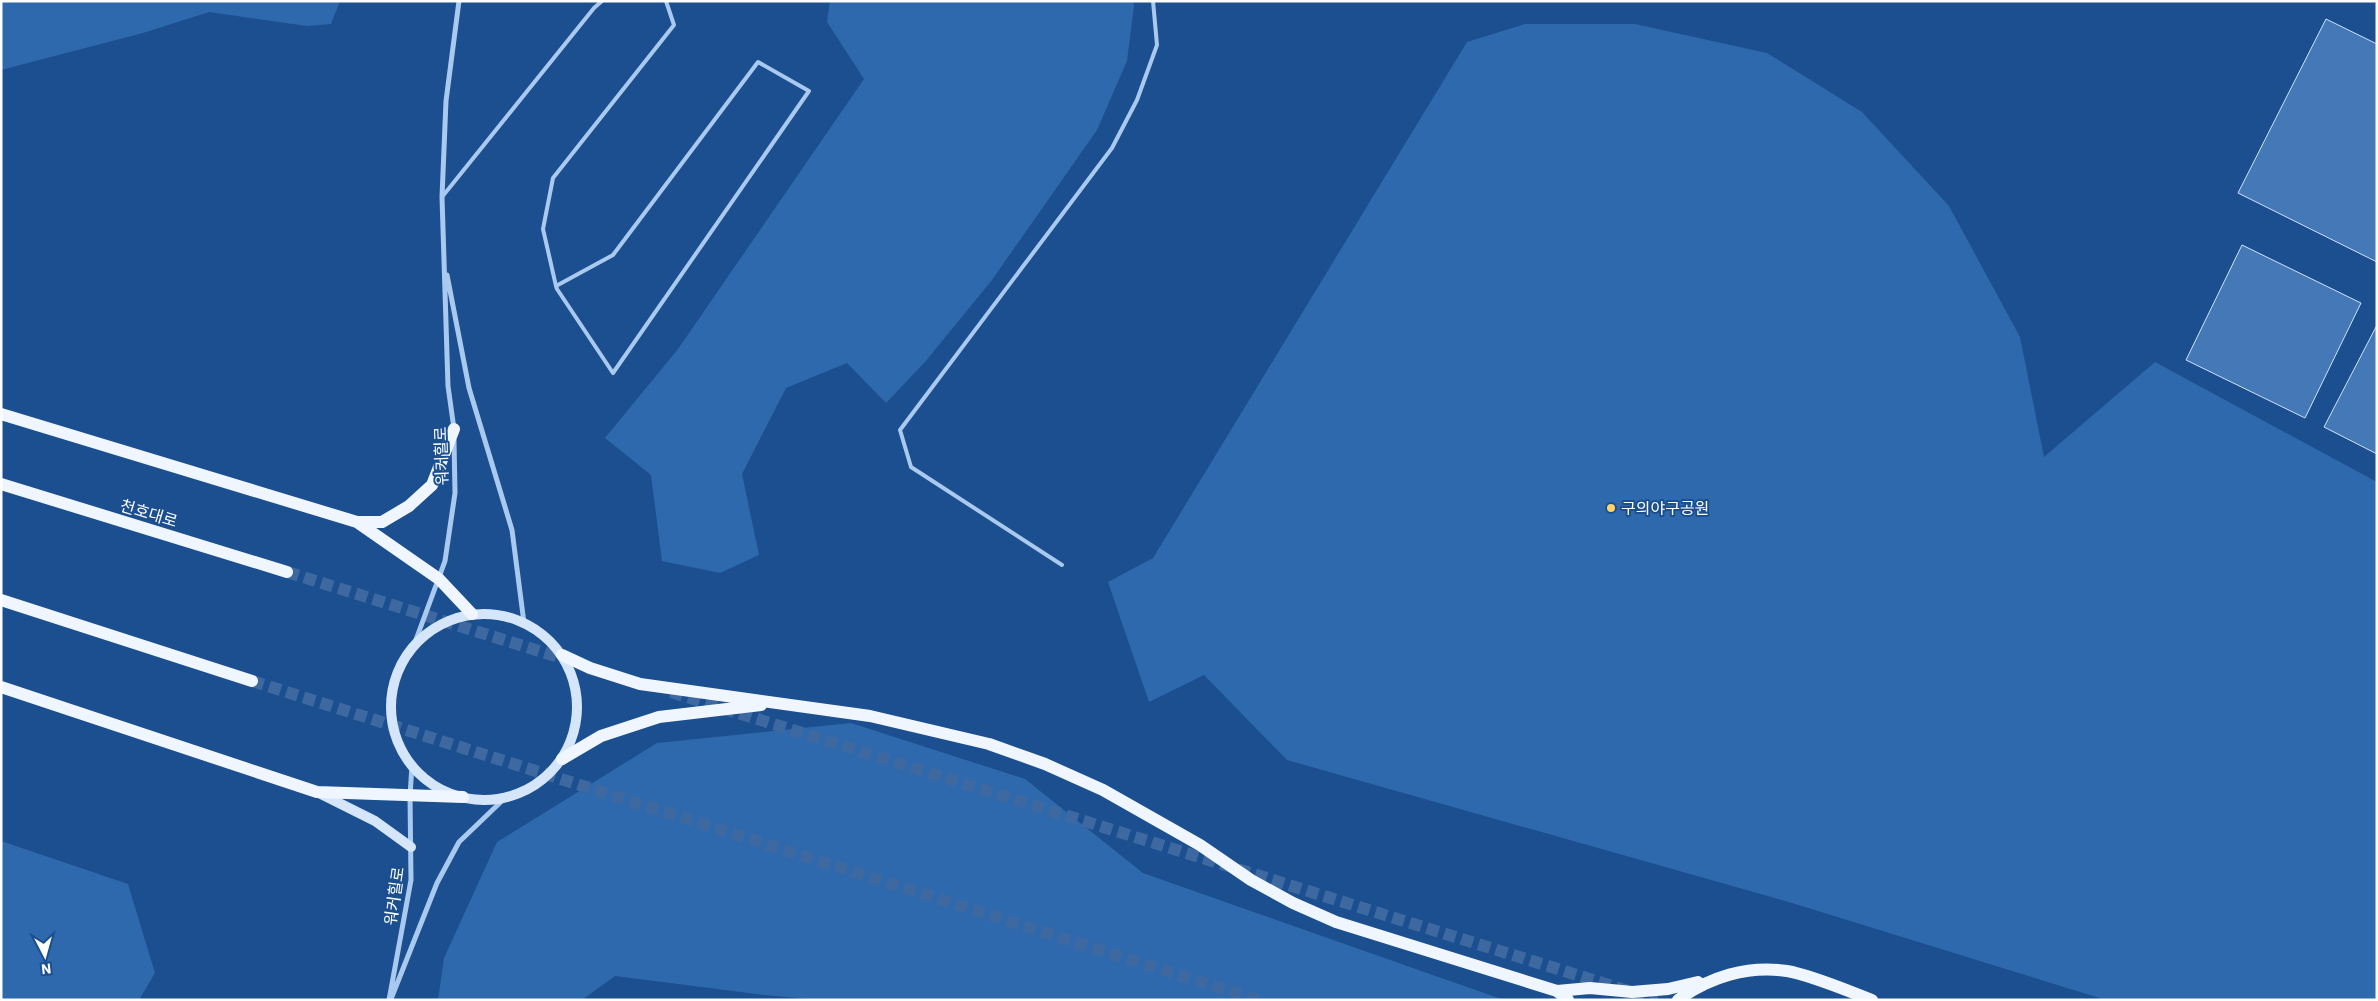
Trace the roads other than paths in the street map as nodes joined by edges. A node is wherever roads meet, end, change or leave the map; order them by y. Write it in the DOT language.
graph roads {
  1 [pos="459,1"];
  2 [pos="602,1"];
  3 [pos="666,1"];
  4 [pos="1152,1"];
  5 [pos="442,197"];
  6 [pos="444,260"];
  7 [pos="557,287"];
  8 [pos="1,414"];
  9 [pos="454,429"];
  10 [pos="1,484"];
  11 [pos="357,522"];
  12 [pos="1062,565"];
  13 [pos="287,572"];
  14 [pos="439,579"];
  15 [pos="1,600"];
  16 [pos="472,614"];
  17 [pos="524,622"];
  18 [pos="414,645"];
  19 [pos="562,654"];
  20 [pos="252,681"];
  21 [pos="1,687"];
  22 [pos="784,703"];
  23 [pos="562,759"];
  24 [pos="412,765"];
  25 [pos="317,792"];
  26 [pos="410,796"];
  27 [pos="463,797"];
  28 [pos="506,797"];
  29 [pos="411,847"];
  30 [pos="1723,975"];
  31 [pos="1557,991"];
  32 [pos="390,1000"];
  33 [pos="1568,1000"];
  34 [pos="1678,1000"];
  35 [pos="1872,1000"];
  1 -- 5 [label="street, 워커힐로"];
  2 -- 5 [label="lane"];
  3 -- 7 [label="lane"];
  4 -- 12 [label="lane"];
  5 -- 6 [label="street, 워커힐로"];
  6 -- 9 [label="street, 워커힐로"];
  6 -- 17 [label="street, 워커힐로"];
  7 -- 7 [label="lane"];
  8 -- 11 [label="main road"];
  9 -- 11 [label="main road"];
  9 -- 14 [label="street, 워커힐로"];
  10 -- 13 [label="main road, 천호대로"];
  11 -- 14 [label="main road"];
  14 -- 16 [label="main road"];
  14 -- 18 [label="street, 워커힐로"];
  15 -- 20 [label="main road"];
  16 -- 17 [label="main road"];
  16 -- 18 [label="main road"];
  17 -- 19 [label="main road"];
  18 -- 24 [label="main road"];
  19 -- 22 [label="main road"];
  19 -- 23 [label="main road"];
  21 -- 25 [label="main road"];
  22 -- 23 [label="main road"];
  22 -- 31 [label="main road"];
  23 -- 28 [label="main road"];
  24 -- 26 [label="street, 워커힐로"];
  24 -- 27 [label="main road"];
  25 -- 26 [label="main road"];
  25 -- 29 [label="main road"];
  26 -- 27 [label="main road"];
  26 -- 29 [label="street, 워커힐로"];
  27 -- 28 [label="main road"];
  28 -- 32 [label="street, 워커힐로"];
  29 -- 32 [label="street, 워커힐로"];
  30 -- 31 [label="main road"];
  30 -- 34 [label="main road"];
  30 -- 35 [label="main road"];
  31 -- 33 [label="main road"];
}
